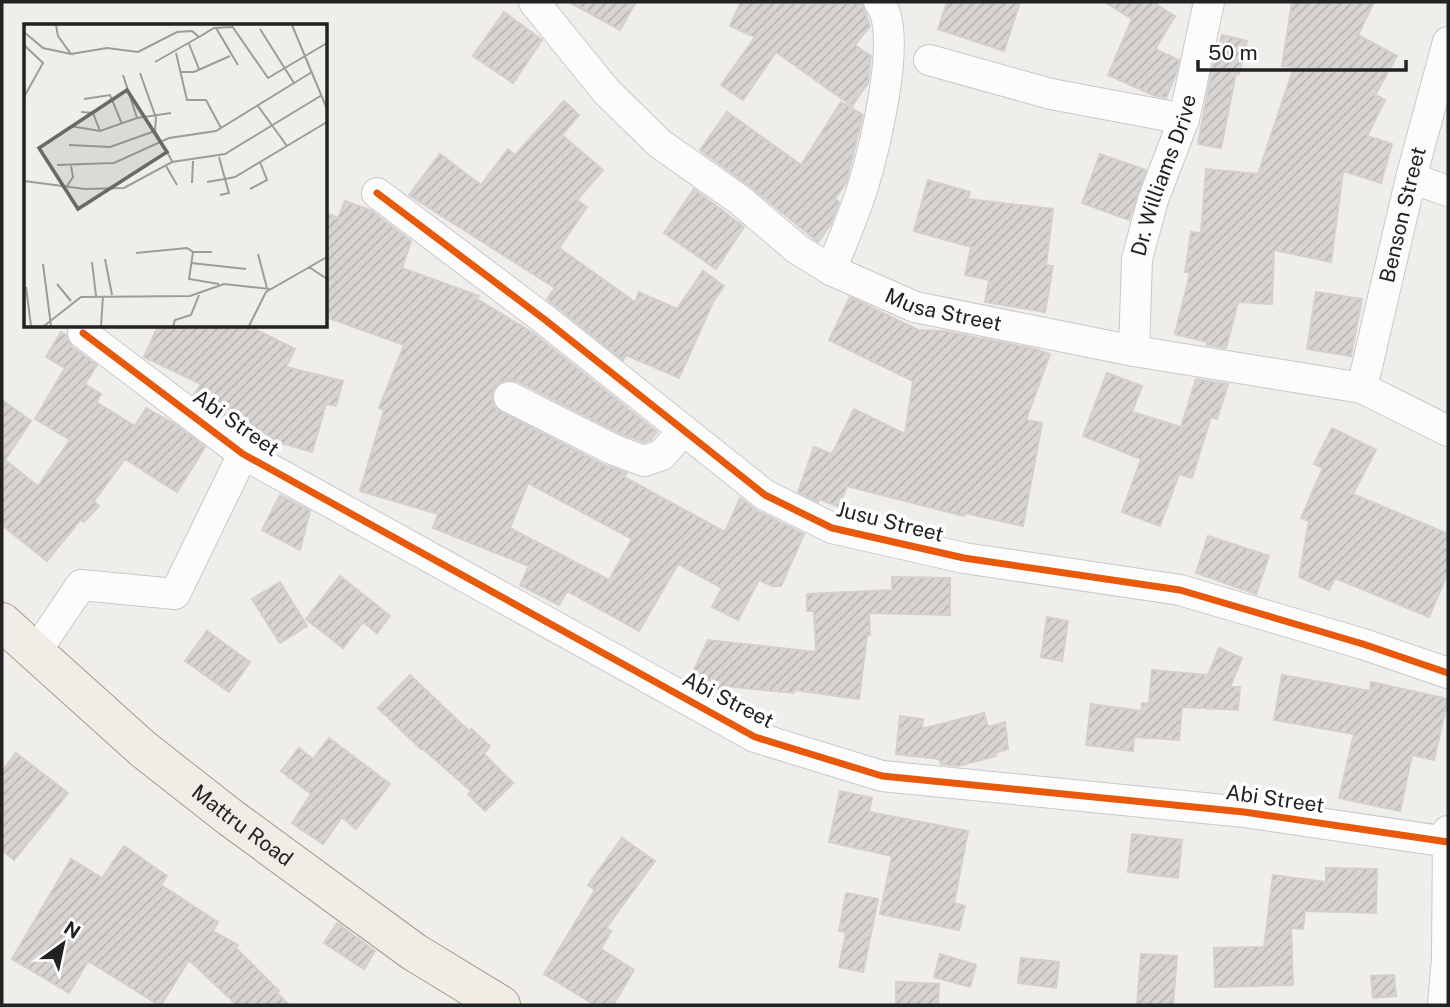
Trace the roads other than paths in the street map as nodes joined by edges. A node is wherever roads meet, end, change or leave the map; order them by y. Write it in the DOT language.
graph roads {
  1 [pos="534,2"];
  2 [pos="879,2"];
  3 [pos="1209,2"];
  4 [pos="1448,42"];
  5 [pos="929,60"];
  6 [pos="1184,120"];
  7 [pos="1411,178"];
  8 [pos="1448,191"];
  9 [pos="377,193"];
  10 [pos="831,270"];
  11 [pos="83,333"];
  12 [pos="1134,351"];
  13 [pos="1362,388"];
  14 [pos="509,397"];
  15 [pos="683,430"];
  16 [pos="1448,431"];
  17 [pos="243,454"];
  18 [pos="2,622"];
  19 [pos="35,653"];
  20 [pos="1448,673"];
  21 [pos="1448,838"];
  22 [pos="501,1005"];
  23 [pos="1443,1005"];
  1 -- 10 [label="street, Musa Street"];
  2 -- 10 [label="street"];
  3 -- 6 [label="street, Dr. Williams Drive"];
  4 -- 7 [label="street, Benson Street"];
  5 -- 6 [label="street"];
  6 -- 12 [label="street, Dr. Williams Drive"];
  7 -- 8 [label="street"];
  7 -- 13 [label="street, Benson Street"];
  9 -- 15 [label="street, Jusu Street"];
  10 -- 12 [label="street, Musa Street"];
  11 -- 17 [label="street, Abi Street"];
  12 -- 13 [label="street, Musa Street"];
  13 -- 16 [label="street, Musa Street"];
  14 -- 15 [label="street"];
  15 -- 20 [label="street, Jusu Street"];
  17 -- 19 [label="street"];
  17 -- 21 [label="street, Abi Street"];
  18 -- 19 [label="main road, Mattru Road"];
  19 -- 22 [label="main road, Mattru Road"];
  21 -- 23 [label="street"];
}
